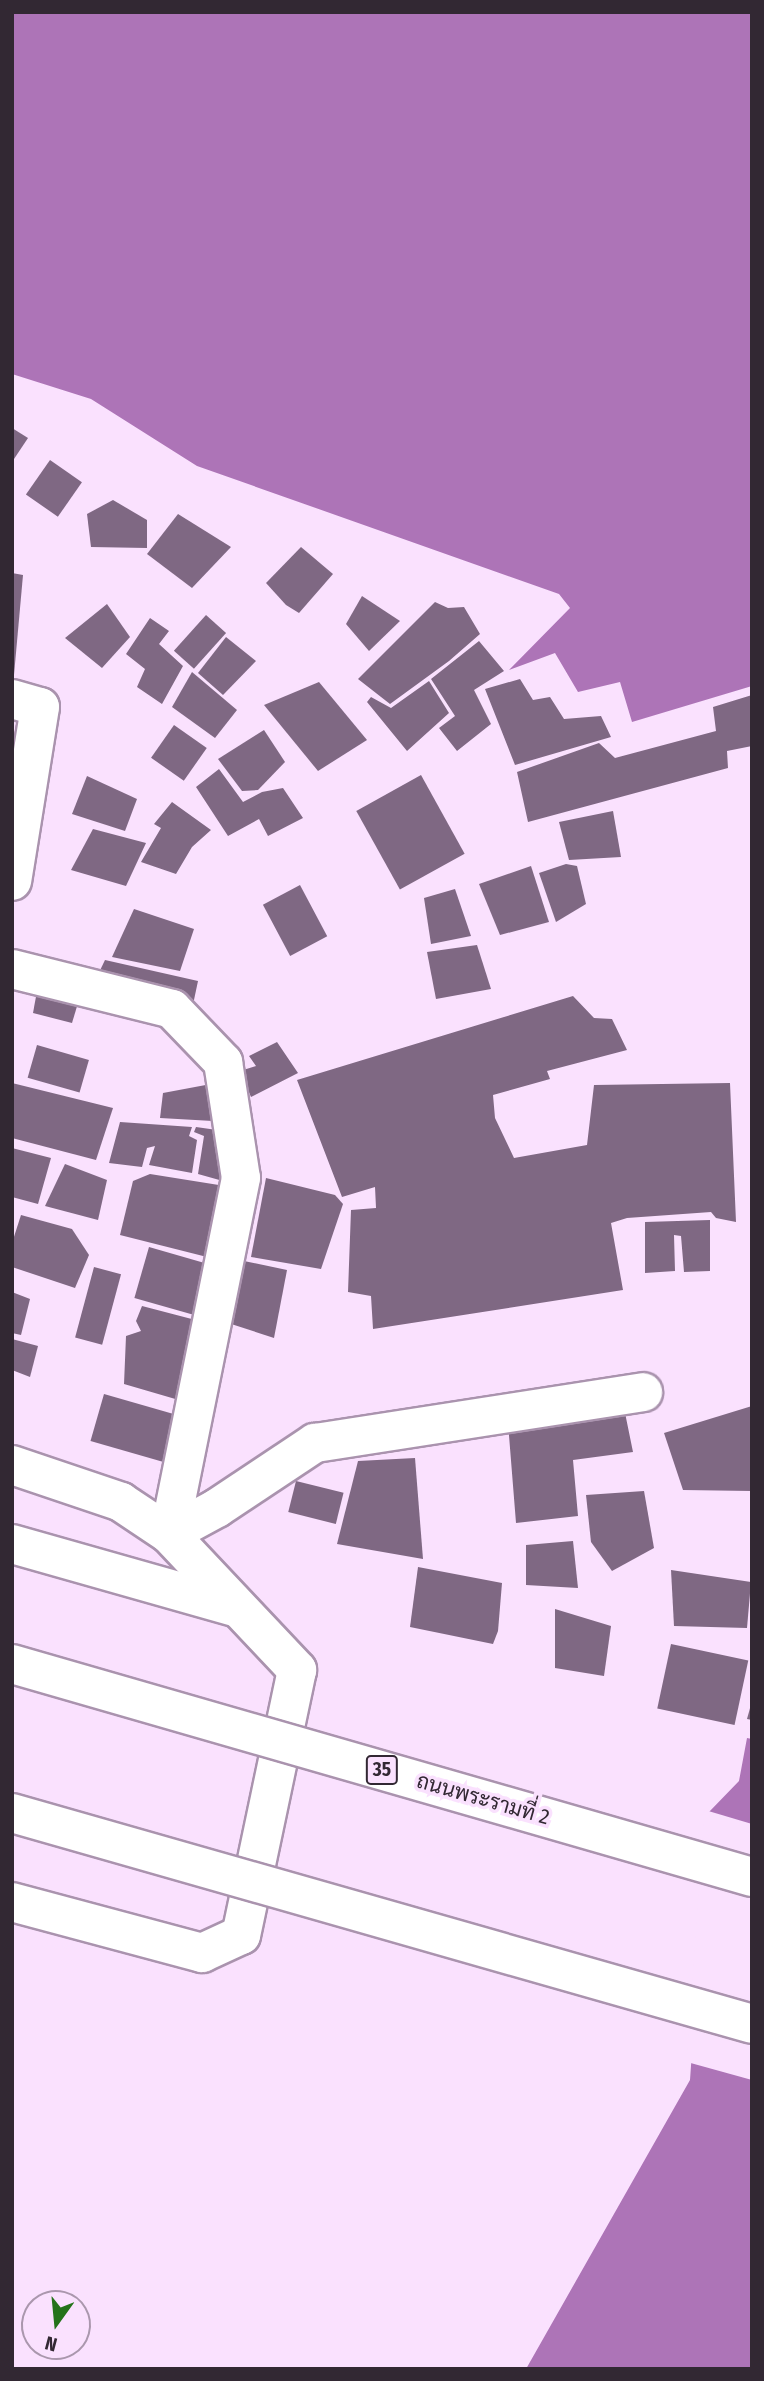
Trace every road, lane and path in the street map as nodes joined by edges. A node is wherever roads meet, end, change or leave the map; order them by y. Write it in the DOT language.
graph roads {
  1 [pos="12,699"];
  2 [pos="12,881"];
  3 [pos="12,970"];
  4 [pos="643,1392"];
  5 [pos="12,1465"];
  6 [pos="169,1534"];
  7 [pos="12,1544"];
  8 [pos="235,1607"];
  9 [pos="12,1664"];
  10 [pos="12,1813"];
  11 [pos="752,1877"];
  12 [pos="12,1902"];
  13 [pos="752,2024"];
  1 -- 2 [label="main road"];
  3 -- 6 [label="main road"];
  4 -- 6 [label="main road"];
  5 -- 6 [label="main road"];
  6 -- 8 [label="main road"];
  7 -- 8 [label="main road"];
  8 -- 12 [label="main road"];
  9 -- 11 [label="main road, ถนนพระรามที่ 2 / 35, bridge"];
  10 -- 13 [label="main road, bridge"];
}
